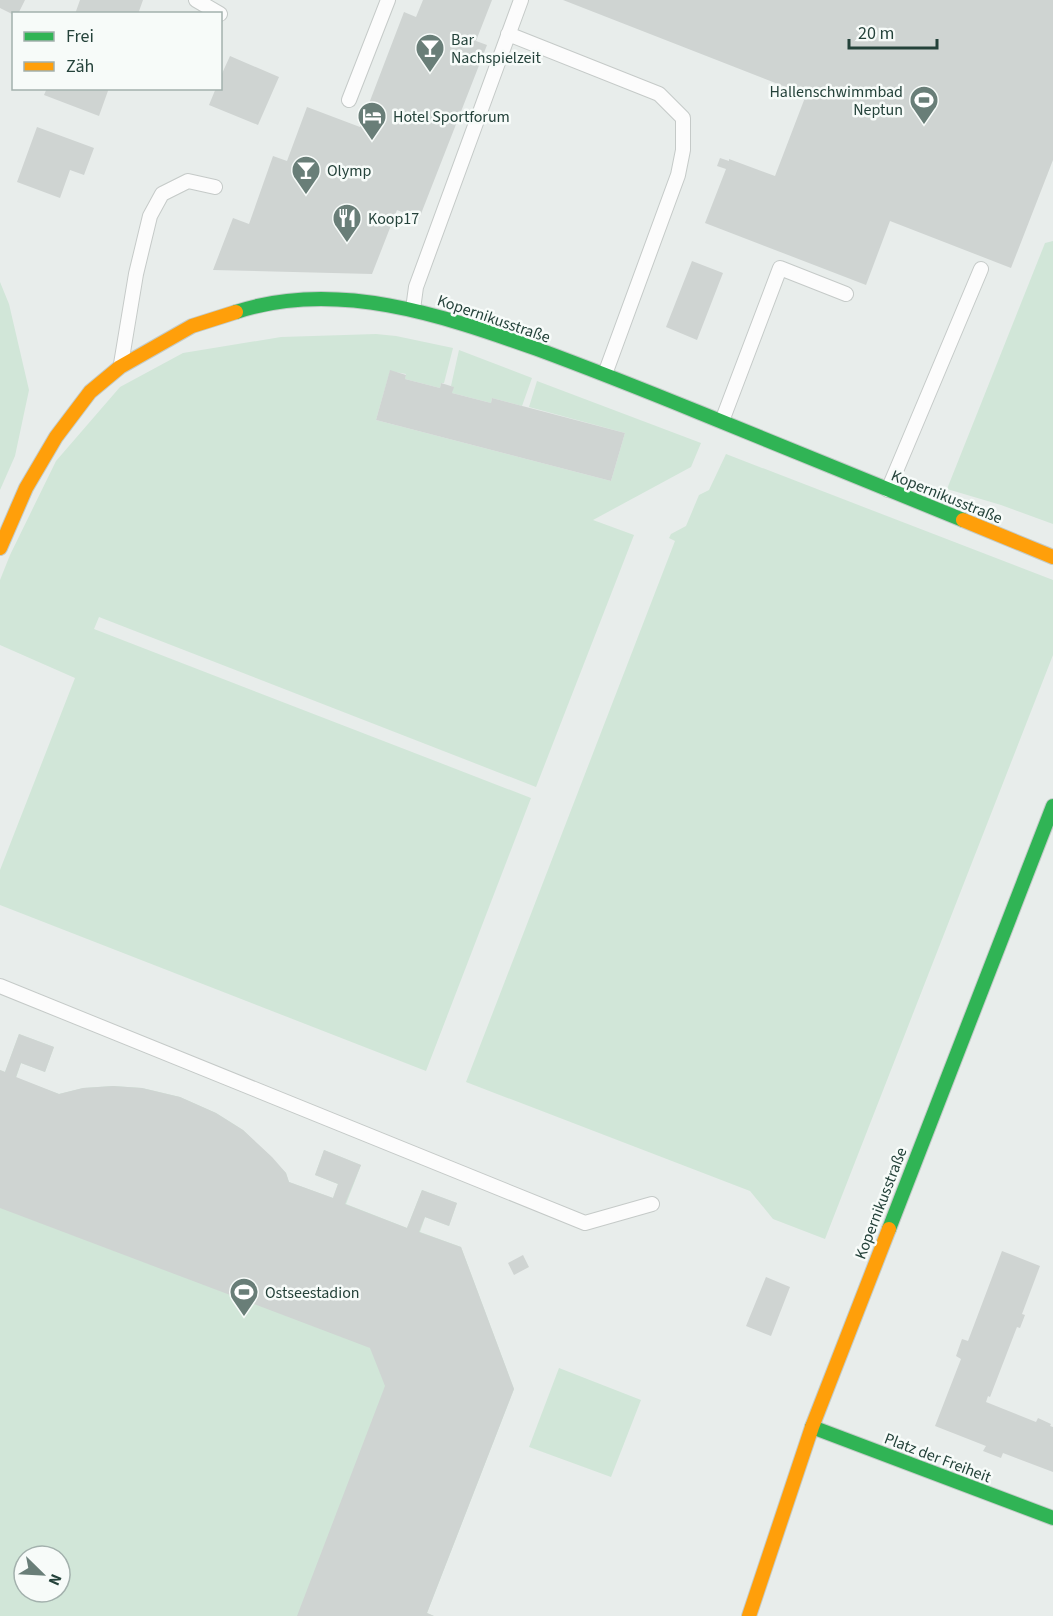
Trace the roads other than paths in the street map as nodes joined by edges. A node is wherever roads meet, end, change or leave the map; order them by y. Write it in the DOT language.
graph roads {
  1 [pos="196,0"];
  2 [pos="388,0"];
  3 [pos="521,0"];
  4 [pos="217,12"];
  5 [pos="508,34"];
  6 [pos="349,100"];
  7 [pos="215,187"];
  8 [pos="981,269"];
  9 [pos="846,294"];
  10 [pos="413,309"];
  11 [pos="120,367"];
  12 [pos="604,374"];
  13 [pos="722,422"];
  14 [pos="888,490"];
  15 [pos="0,548"];
  16 [pos="1053,557"];
  17 [pos="1053,806"];
  18 [pos="0,986"];
  19 [pos="652,1204"];
  20 [pos="812,1427"];
  21 [pos="1053,1518"];
  22 [pos="749,1616"];
  1 -- 4 [label="lane"];
  2 -- 6 [label="lane"];
  3 -- 5 [label="lane"];
  5 -- 10 [label="lane"];
  5 -- 12 [label="lane"];
  7 -- 11 [label="lane"];
  8 -- 14 [label="lane"];
  9 -- 13 [label="lane"];
  10 -- 11 [label="street, Kopernikusstraße"];
  10 -- 12 [label="street, Kopernikusstraße"];
  11 -- 15 [label="street, Kopernikusstraße"];
  12 -- 13 [label="street, Kopernikusstraße"];
  13 -- 14 [label="street, Kopernikusstraße"];
  14 -- 16 [label="street, Kopernikusstraße"];
  17 -- 20 [label="street, Kopernikusstraße"];
  18 -- 19 [label="lane"];
  20 -- 21 [label="street, Platz der Freiheit"];
  20 -- 22 [label="street, Kopernikusstraße"];
}
